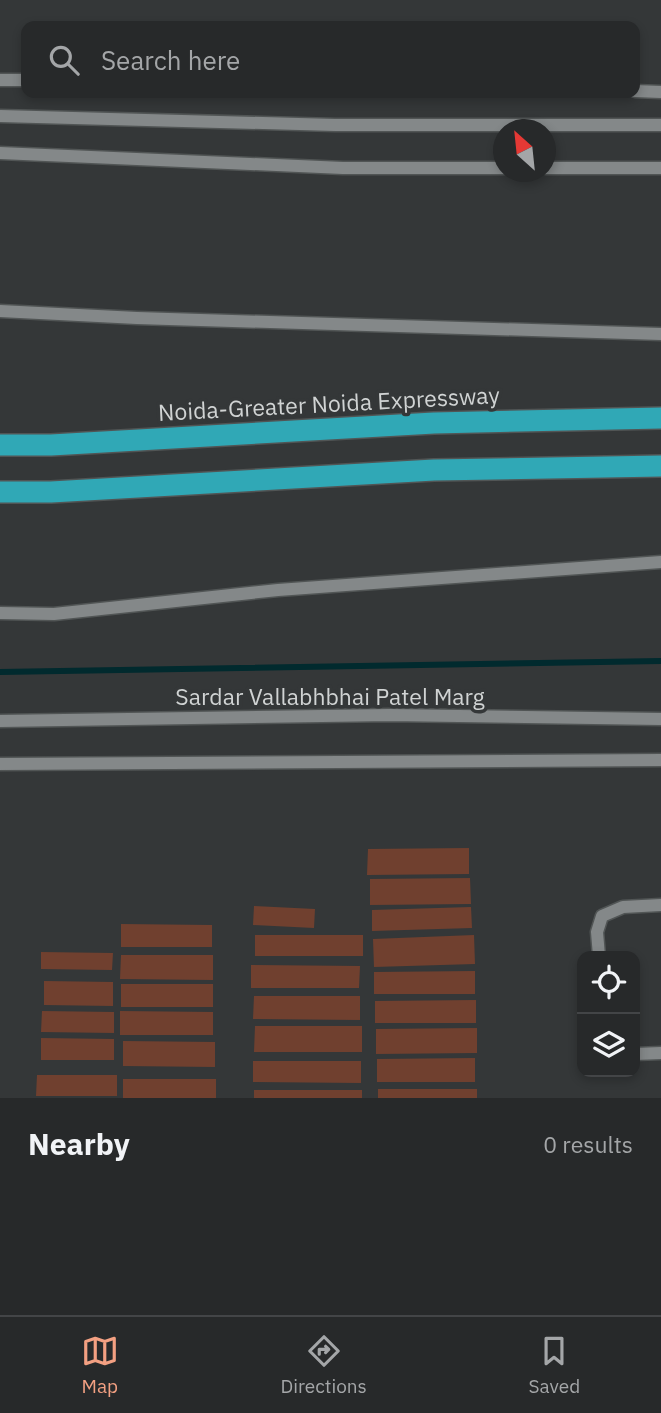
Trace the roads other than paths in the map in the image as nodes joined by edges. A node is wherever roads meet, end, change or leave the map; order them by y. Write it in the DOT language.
graph roads {
  1 [pos="0,80"];
  2 [pos="21,80"];
  3 [pos="640,91"];
  4 [pos="661,92"];
  5 [pos="0,116"];
  6 [pos="661,125"];
  7 [pos="0,153"];
  8 [pos="493,168"];
  9 [pos="556,168"];
  10 [pos="661,168"];
  11 [pos="0,311"];
  12 [pos="661,334"];
  13 [pos="661,418"];
  14 [pos="0,445"];
  15 [pos="661,466"];
  16 [pos="0,492"];
  17 [pos="661,562"];
  18 [pos="0,613"];
  19 [pos="661,719"];
  20 [pos="0,721"];
  21 [pos="661,760"];
  22 [pos="0,765"];
  23 [pos="661,905"];
  24 [pos="598,951"];
  25 [pos="661,1053"];
  26 [pos="640,1054"];
  1 -- 2 [label="street"];
  3 -- 4 [label="street"];
  5 -- 6 [label="street"];
  7 -- 8 [label="street"];
  9 -- 10 [label="street"];
  11 -- 12 [label="street"];
  13 -- 14 [label="highway, Noida-Greater Noida Expressway"];
  15 -- 16 [label="highway"];
  17 -- 18 [label="street"];
  19 -- 20 [label="street, Sardar Vallabhbhai Patel Marg"];
  21 -- 22 [label="street"];
  23 -- 24 [label="street"];
  25 -- 26 [label="street"];
}
